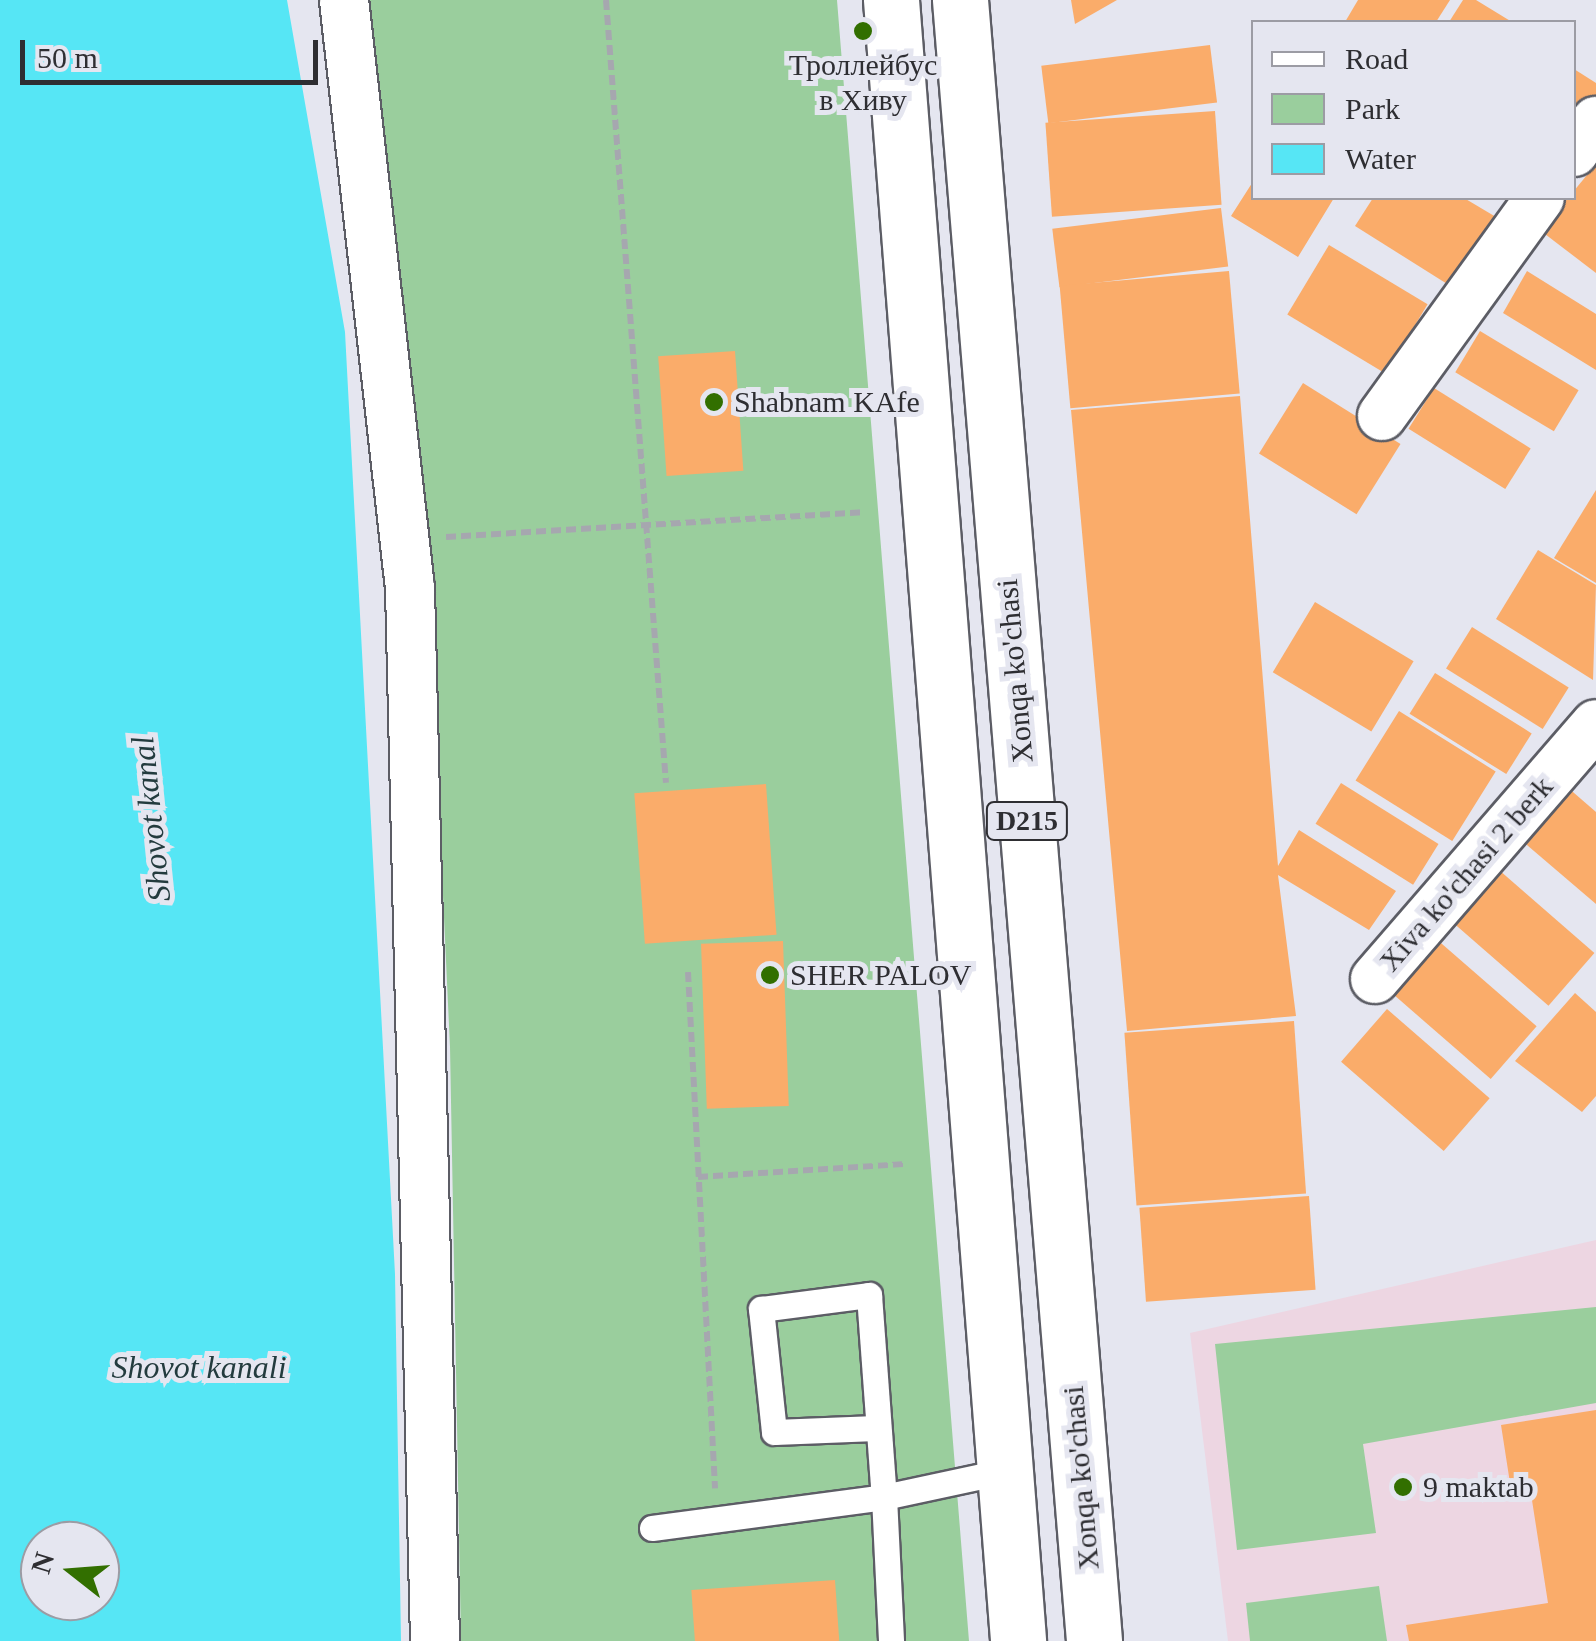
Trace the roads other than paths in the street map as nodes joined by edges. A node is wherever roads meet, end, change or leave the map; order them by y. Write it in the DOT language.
graph roads {
  1 [pos="344,0"];
  2 [pos="891,0"];
  3 [pos="960,0"];
  4 [pos="1596,120"];
  5 [pos="1576,149"];
  6 [pos="1539,200"];
  7 [pos="1382,416"];
  8 [pos="1014,658"];
  9 [pos="942,666"];
  10 [pos="1596,724"];
  11 [pos="1374,979"];
  12 [pos="876,1428"];
  13 [pos="1005,1471"];
  14 [pos="884,1496"];
  15 [pos="652,1528"];
  16 [pos="434,1641"];
  17 [pos="891,1641"];
  18 [pos="1018,1641"];
  19 [pos="1094,1641"];
  1 -- 16 [label="street"];
  2 -- 9 [label="main road, D215"];
  3 -- 8 [label="main road, Xonqa ko'chasi / D215"];
  4 -- 5 [label="street"];
  6 -- 7 [label="street"];
  8 -- 9 [label="main road"];
  8 -- 19 [label="main road, Xonqa ko'chasi / D215"];
  9 -- 13 [label="main road, D215"];
  10 -- 11 [label="street, Xiva ko'chasi 2 berk"];
  12 -- 12 [label="lane"];
  12 -- 14 [label="lane"];
  13 -- 14 [label="lane"];
  13 -- 18 [label="main road, D215"];
  14 -- 15 [label="lane"];
  14 -- 17 [label="lane"];
}
